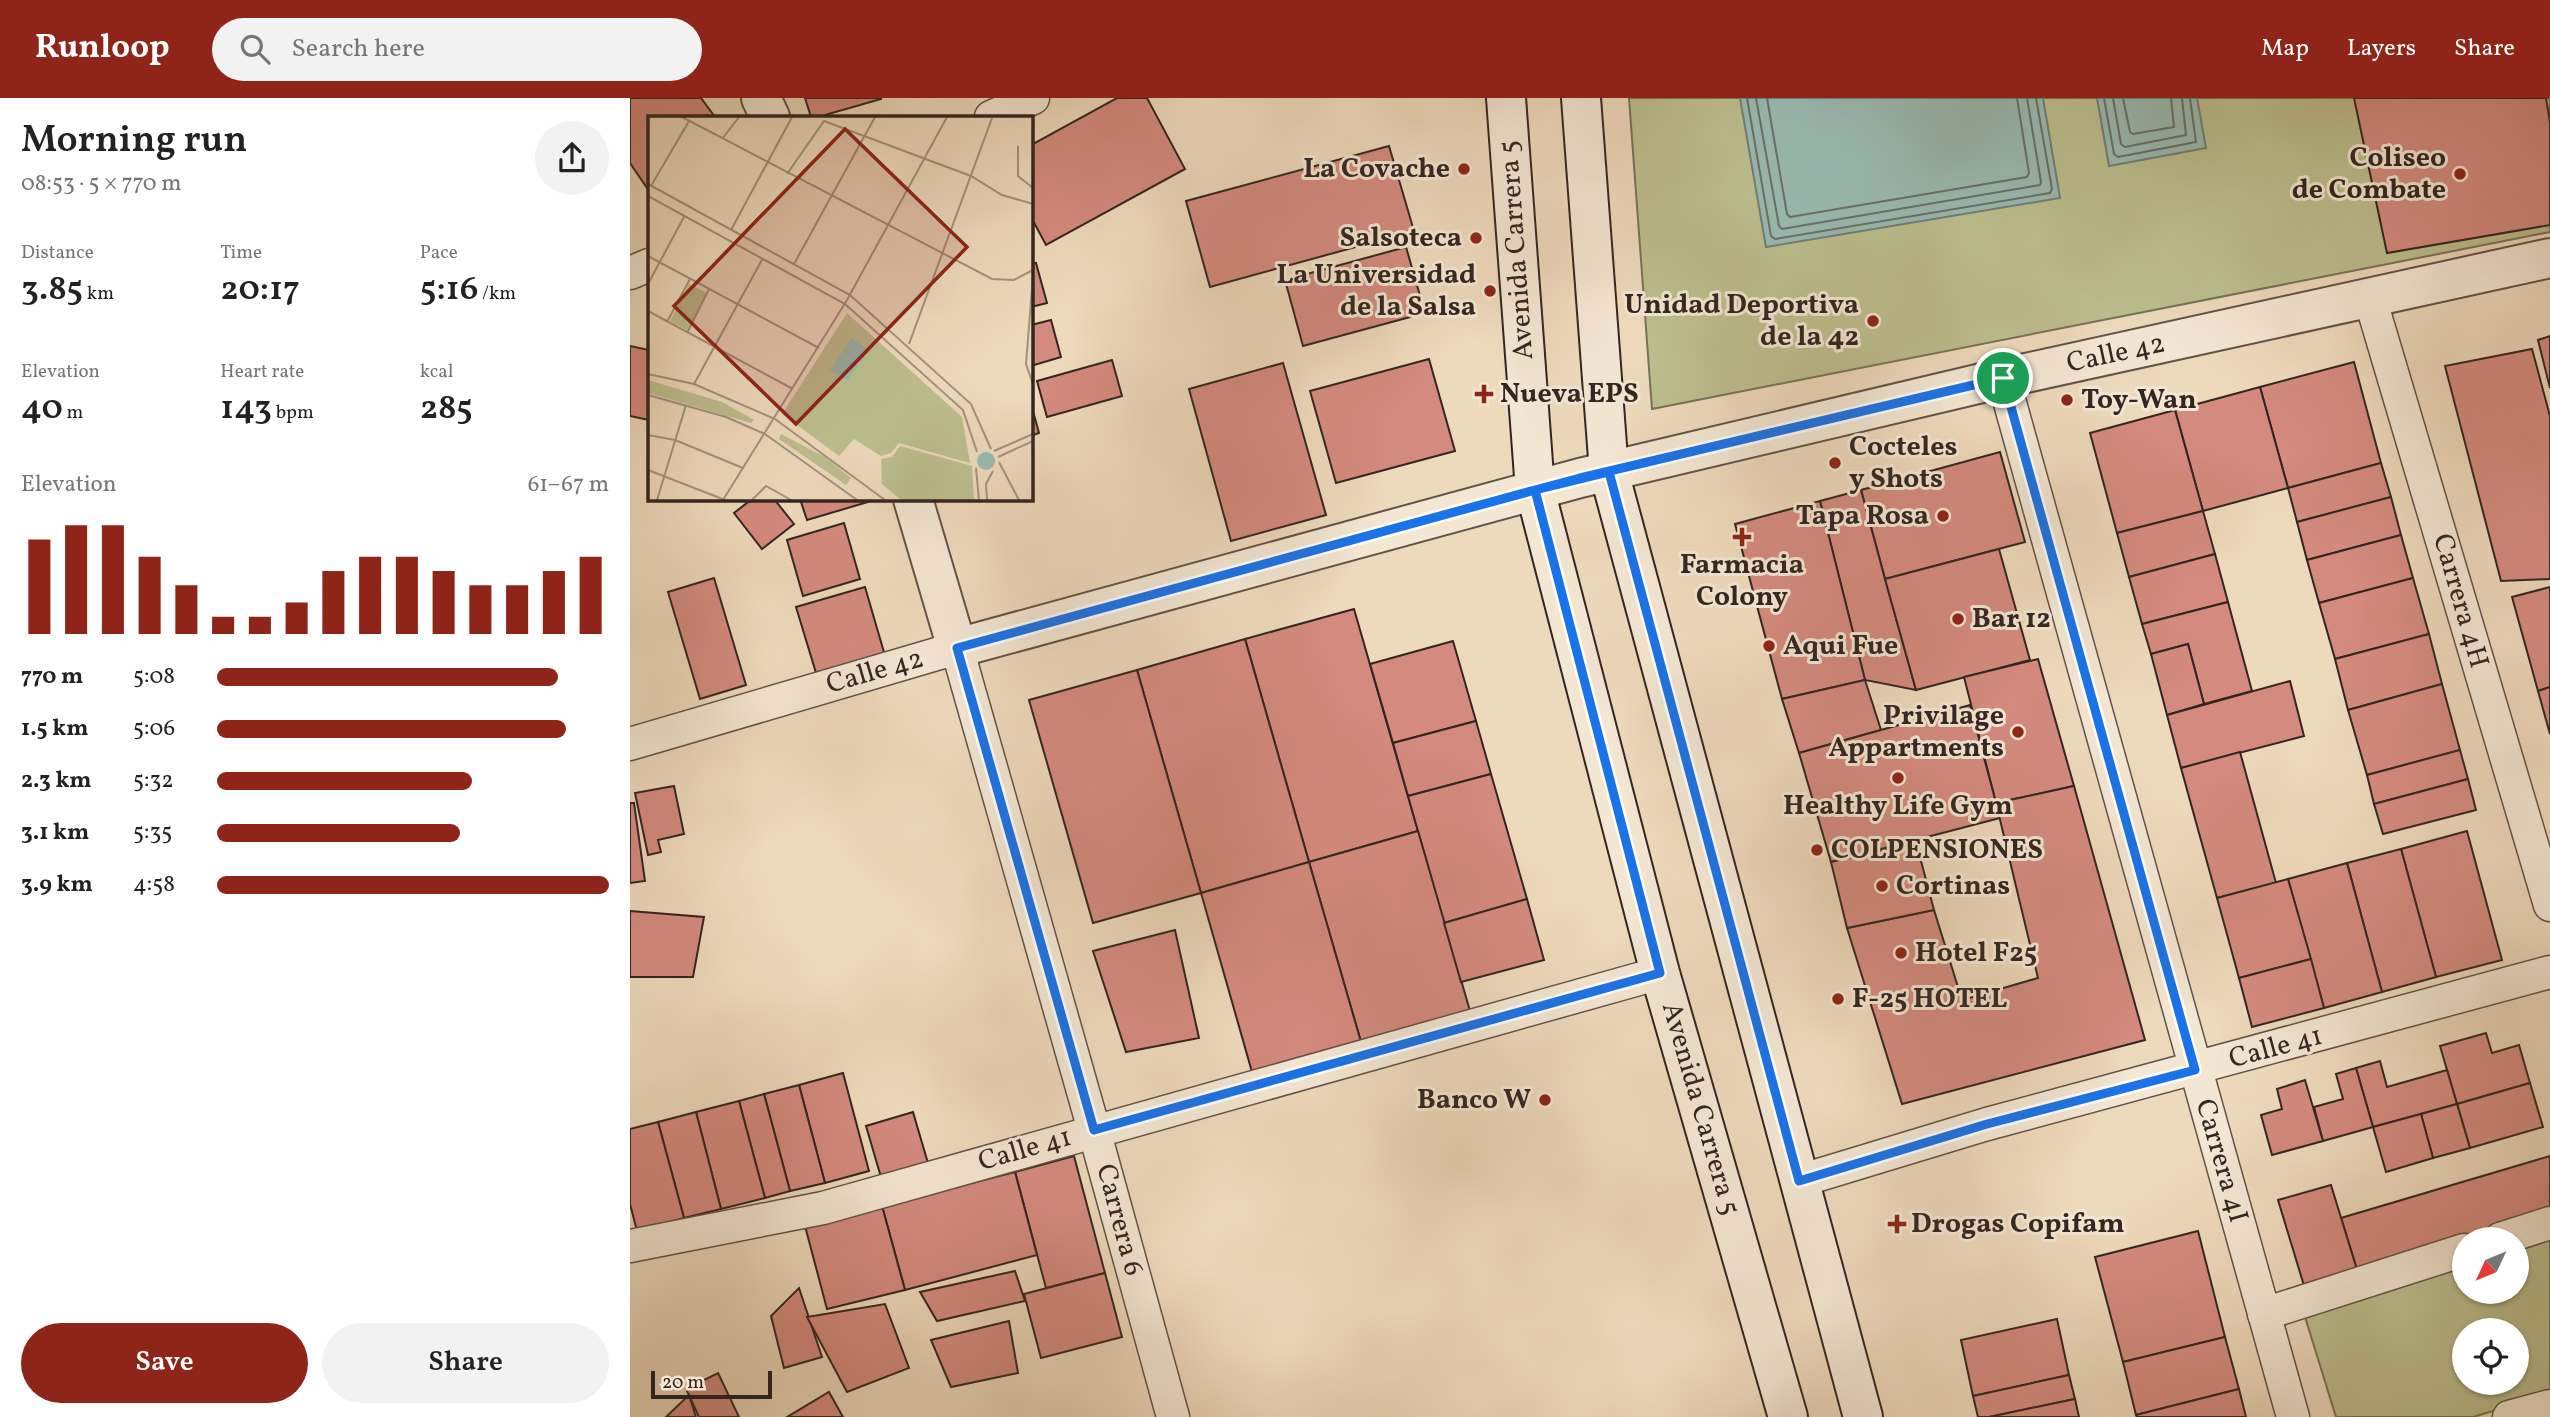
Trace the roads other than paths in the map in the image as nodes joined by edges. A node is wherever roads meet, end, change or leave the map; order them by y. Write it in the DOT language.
graph roads {
  1 [pos="761,98"];
  2 [pos="1033,98"];
  3 [pos="1506,98"];
  4 [pos="1581,98"];
  5 [pos="770,116"];
  6 [pos="993,116"];
  7 [pos="2550,258"];
  8 [pos="648,265"];
  9 [pos="630,273"];
  10 [pos="2370,298"];
  11 [pos="2003,378"];
  12 [pos="1609,472"];
  13 [pos="1535,490"];
  14 [pos="914,500"];
  15 [pos="957,648"];
  16 [pos="630,744"];
  17 [pos="2550,905"];
  18 [pos="2550,972"];
  19 [pos="1660,973"];
  20 [pos="2195,1070"];
  21 [pos="1094,1130"];
  22 [pos="1799,1181"];
  23 [pos="2550,1223"];
  24 [pos="2529,1230"];
  25 [pos="630,1246"];
  26 [pos="2452,1254"];
  27 [pos="2264,1314"];
  28 [pos="2550,1406"];
  29 [pos="1173,1417"];
  30 [pos="1788,1417"];
  31 [pos="1863,1417"];
  32 [pos="2293,1417"];
  33 [pos="2509,1417"];
  1 -- 5 [label="main road"];
  2 -- 6 [label="street"];
  3 -- 13 [label="main road, Avenida Carrera 5"];
  4 -- 12 [label="main road"];
  7 -- 10 [label="main road, Calle 42"];
  8 -- 9 [label="street"];
  10 -- 11 [label="main road, Calle 42"];
  10 -- 17 [label="street, Carrera 4H"];
  11 -- 12 [label="main road, Calle 42"];
  11 -- 20 [label="street, Carrera 4I"];
  12 -- 13 [label="main road, Calle 42"];
  12 -- 22 [label="main road"];
  13 -- 15 [label="main road, Calle 42"];
  13 -- 19 [label="main road, Avenida Carrera 5"];
  14 -- 15 [label="main road, Carrera 6"];
  15 -- 16 [label="street, Calle 42"];
  15 -- 21 [label="street, Carrera 6"];
  18 -- 20 [label="street, Calle 41"];
  19 -- 21 [label="street, Calle 41"];
  19 -- 30 [label="main road, Avenida Carrera 5"];
  20 -- 22 [label="street, Calle 41"];
  20 -- 27 [label="street, Carrera 4I"];
  21 -- 25 [label="street, Calle 41"];
  21 -- 29 [label="street, Carrera 6"];
  22 -- 31 [label="main road"];
  23 -- 24 [label="street"];
  26 -- 27 [label="street"];
  27 -- 32 [label="street, Carrera 4I"];
  28 -- 33 [label="street"];
}
